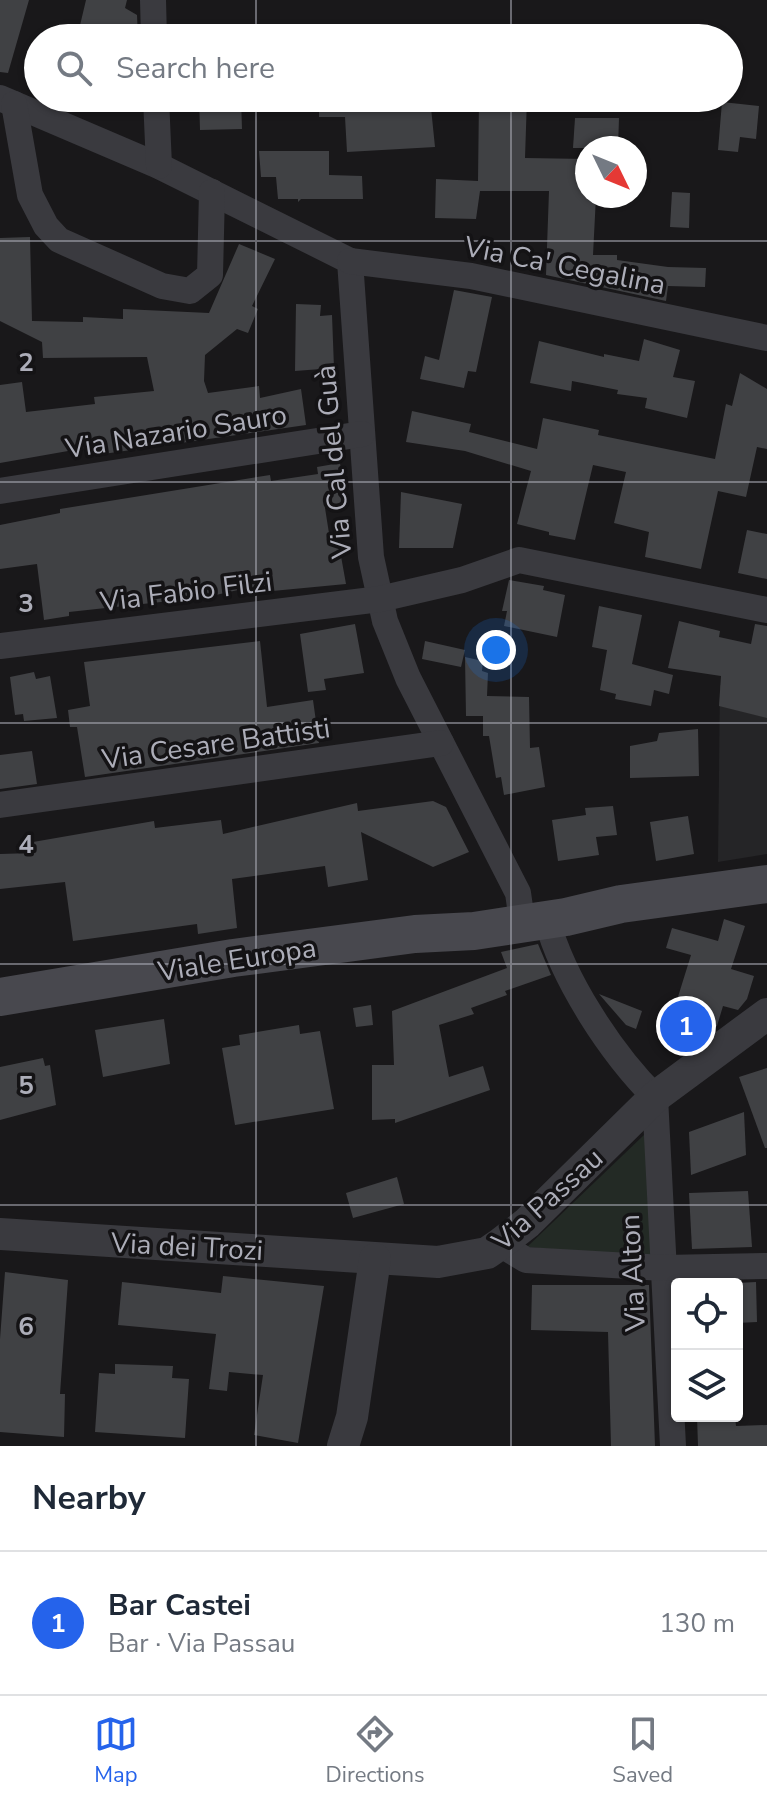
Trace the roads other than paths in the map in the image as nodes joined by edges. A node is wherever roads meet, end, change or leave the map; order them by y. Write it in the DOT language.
graph roads {
  1 [pos="153,0"];
  2 [pos="154,24"];
  3 [pos="7,101"];
  4 [pos="33,112"];
  5 [pos="157,112"];
  6 [pos="159,166"];
  7 [pos="212,192"];
  8 [pos="350,261"];
  9 [pos="767,338"];
  10 [pos="362,434"];
  11 [pos="0,491"];
  12 [pos="380,599"];
  13 [pos="767,610"];
  14 [pos="0,646"];
  15 [pos="441,743"];
  16 [pos="0,805"];
  17 [pos="767,884"];
  18 [pos="533,914"];
  19 [pos="0,995"];
  20 [pos="767,1014"];
  21 [pos="655,1097"];
  22 [pos="0,1234"];
  23 [pos="500,1244"];
  24 [pos="375,1259"];
  25 [pos="767,1266"];
  26 [pos="664,1268"];
  27 [pos="343,1446"];
  28 [pos="673,1446"];
  1 -- 2 [label="street"];
  3 -- 7 [label="street"];
  4 -- 6 [label="street"];
  5 -- 6 [label="street"];
  6 -- 7 [label="street"];
  7 -- 8 [label="street"];
  8 -- 9 [label="street, Via Ca' Cegalina"];
  8 -- 10 [label="street, Via Cal del Guà"];
  10 -- 11 [label="street, Via Nazario Sauro"];
  10 -- 12 [label="street, Via Cal del Guà"];
  12 -- 13 [label="street, Via Fabio Filzi"];
  12 -- 14 [label="street, Via Fabio Filzi"];
  12 -- 15 [label="street, Via Cal del Guà"];
  15 -- 16 [label="street, Via Cesare Battisti"];
  15 -- 18 [label="street, Via Cal del Guà"];
  17 -- 18 [label="main road, Viale Europa"];
  18 -- 19 [label="main road, Viale Europa"];
  18 -- 21 [label="street, Via Cal del Guà"];
  20 -- 21 [label="street, Via Passau"];
  21 -- 23 [label="street, Via Passau"];
  21 -- 26 [label="street, Via Alton"];
  22 -- 24 [label="street, Via dei Trozi"];
  23 -- 24 [label="street, Via Passau"];
  23 -- 26 [label="street"];
  24 -- 27 [label="street"];
  25 -- 26 [label="street"];
  26 -- 28 [label="street, Via Alton"];
}
